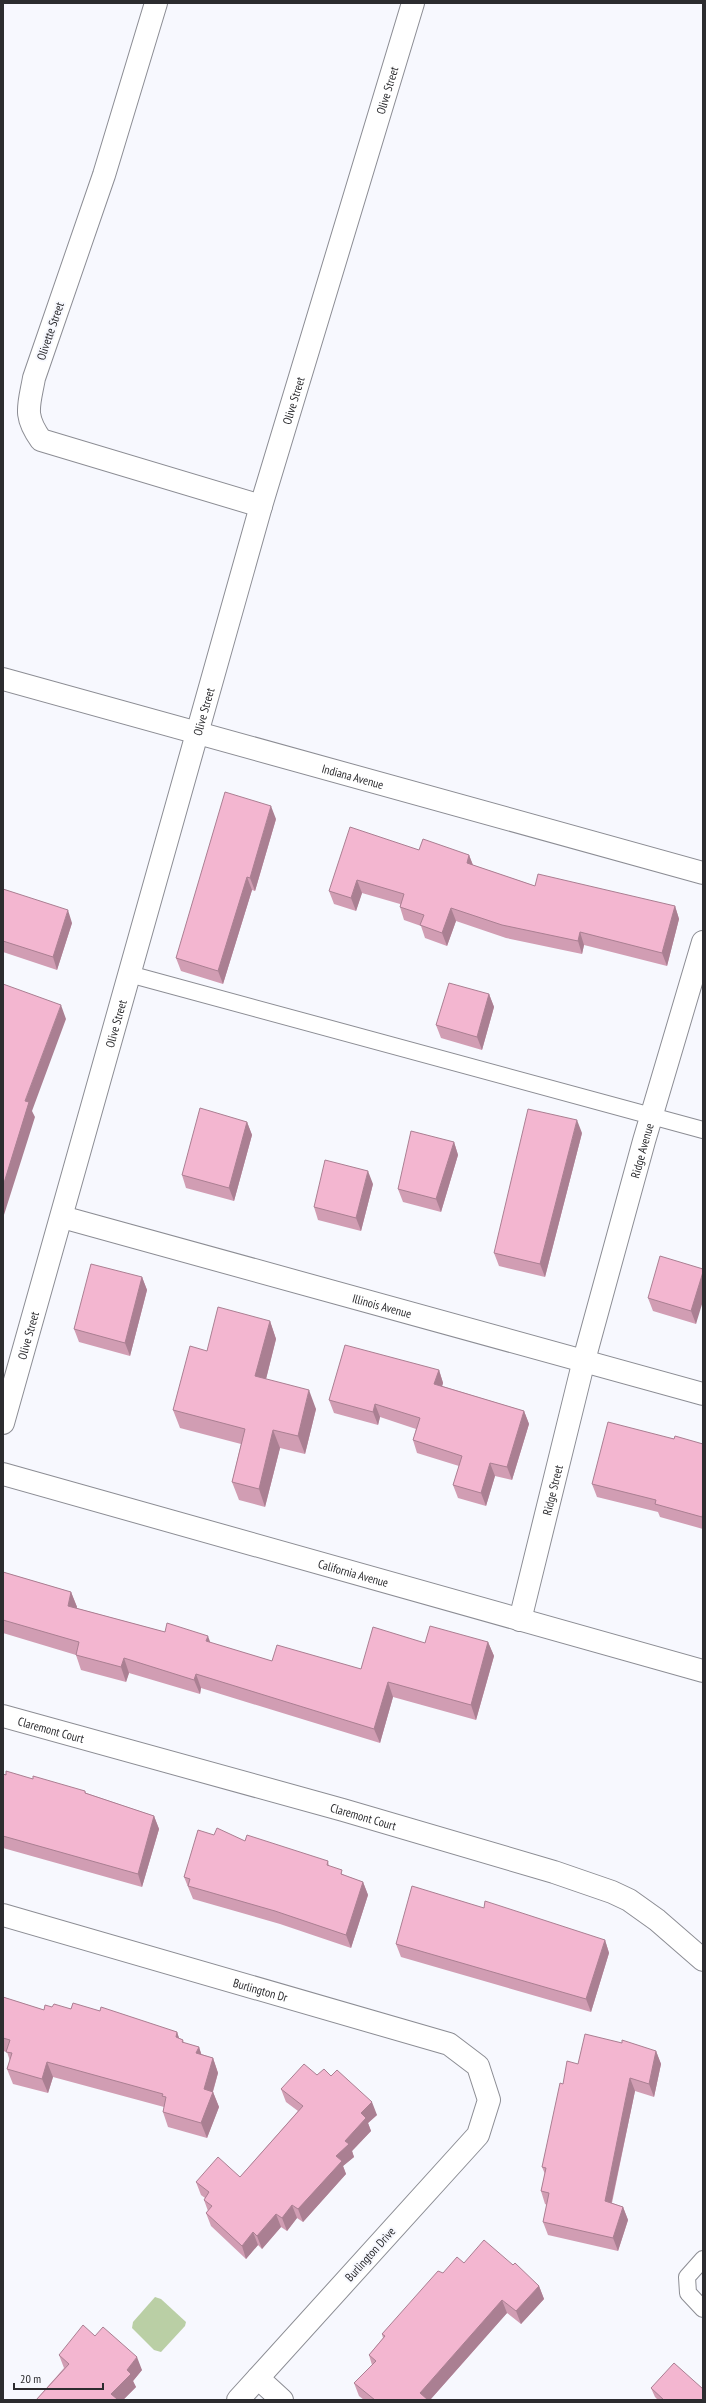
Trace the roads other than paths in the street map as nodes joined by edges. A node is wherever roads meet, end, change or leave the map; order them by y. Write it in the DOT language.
graph roads {
  1 [pos="156,3"];
  2 [pos="413,3"];
  3 [pos="261,506"];
  4 [pos="3,679"];
  5 [pos="196,733"];
  6 [pos="703,872"];
  7 [pos="703,942"];
  8 [pos="129,974"];
  9 [pos="651,1116"];
  10 [pos="703,1130"];
  11 [pos="62,1217"];
  12 [pos="584,1360"];
  13 [pos="703,1394"];
  14 [pos="3,1424"];
  15 [pos="3,1474"];
  16 [pos="520,1620"];
  17 [pos="703,1671"];
  18 [pos="3,1716"];
  19 [pos="3,1915"];
  20 [pos="703,1960"];
  21 [pos="489,2100"];
  22 [pos="703,2259"];
  23 [pos="703,2309"];
  24 [pos="258,2378"];
  25 [pos="238,2400"];
  26 [pos="282,2400"];
  1 -- 3 [label="street, Olivette Street"];
  2 -- 3 [label="street, Olive Street"];
  3 -- 5 [label="street, Olive Street"];
  4 -- 5 [label="street, Indiana Avenue"];
  5 -- 6 [label="street, Indiana Avenue"];
  5 -- 8 [label="street, Olive Street"];
  7 -- 9 [label="street, Ridge Avenue"];
  8 -- 9 [label="lane"];
  8 -- 11 [label="street, Olive Street"];
  9 -- 10 [label="lane"];
  9 -- 12 [label="street, Ridge Avenue"];
  11 -- 12 [label="street, Illinois Avenue"];
  11 -- 14 [label="street, Olive Street"];
  12 -- 13 [label="street, Illinois Avenue"];
  12 -- 16 [label="street, Ridge Street"];
  15 -- 16 [label="street, California Avenue"];
  16 -- 17 [label="street, California Avenue"];
  18 -- 20 [label="street, Claremont Court"];
  19 -- 21 [label="street, Burlington Dr"];
  21 -- 24 [label="street, Burlington Drive"];
  22 -- 23 [label="lane"];
  24 -- 25 [label="street, Burlington Drive"];
  24 -- 26 [label="street"];
}
